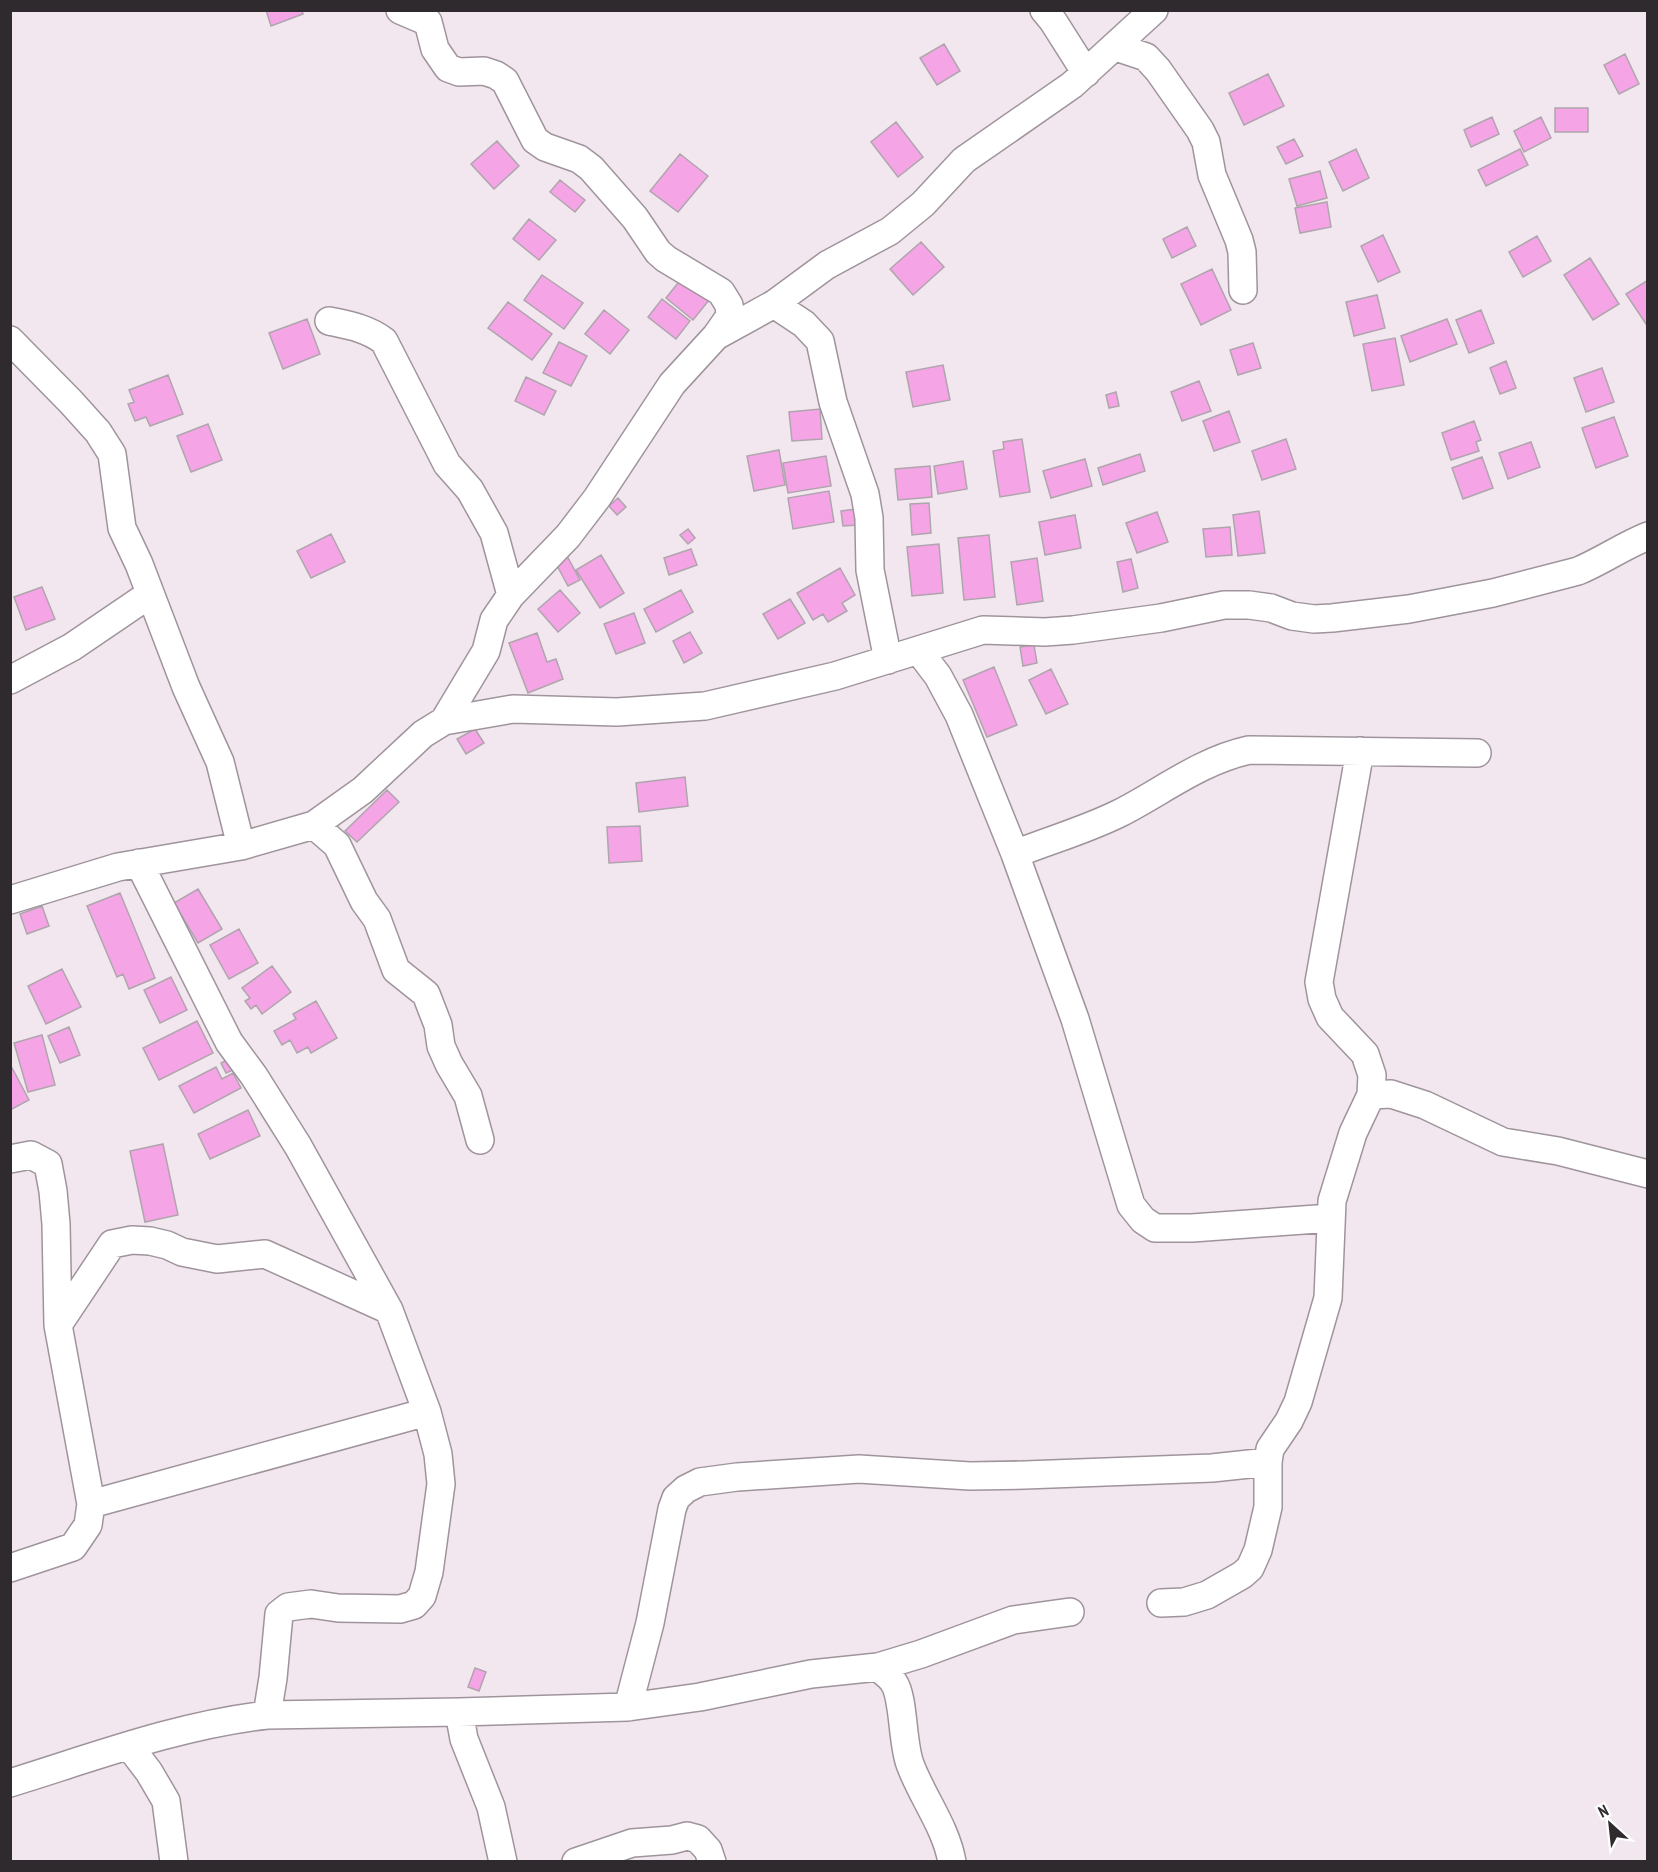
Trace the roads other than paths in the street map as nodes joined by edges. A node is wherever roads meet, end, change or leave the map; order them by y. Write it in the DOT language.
graph roads {
  1 [pos="400,10"];
  2 [pos="1044,10"];
  3 [pos="1154,10"];
  4 [pos="1116,47"];
  5 [pos="1086,73"];
  6 [pos="1243,290"];
  7 [pos="774,304"];
  8 [pos="329,321"];
  9 [pos="716,336"];
  10 [pos="10,340"];
  11 [pos="1647,536"];
  12 [pos="150,594"];
  13 [pos="512,595"];
  14 [pos="919,651"];
  15 [pos="888,660"];
  16 [pos="10,680"];
  17 [pos="444,721"];
  18 [pos="1360,751"];
  19 [pos="1477,753"];
  20 [pos="314,825"];
  21 [pos="241,846"];
  22 [pos="1016,854"];
  23 [pos="139,863"];
  24 [pos="10,900"];
  25 [pos="1371,1095"];
  26 [pos="480,1140"];
  27 [pos="10,1159"];
  28 [pos="1647,1174"];
  29 [pos="1330,1218"];
  30 [pos="389,1310"];
  31 [pos="58,1325"];
  32 [pos="427,1412"];
  33 [pos="1268,1462"];
  34 [pos="91,1504"];
  35 [pos="10,1568"];
  36 [pos="1161,1603"];
  37 [pos="1070,1612"];
  38 [pos="878,1667"];
  39 [pos="628,1707"];
  40 [pos="459,1712"];
  41 [pos="267,1715"];
  42 [pos="129,1747"];
  43 [pos="10,1782"];
  44 [pos="174,1862"];
  45 [pos="503,1862"];
  46 [pos="576,1862"];
  47 [pos="712,1862"];
  48 [pos="952,1862"];
  1 -- 9 [label="street"];
  2 -- 5 [label="street"];
  3 -- 4 [label="street"];
  4 -- 5 [label="street"];
  4 -- 6 [label="street"];
  5 -- 7 [label="street"];
  7 -- 9 [label="street"];
  7 -- 15 [label="street"];
  8 -- 13 [label="street"];
  9 -- 13 [label="street"];
  10 -- 12 [label="street"];
  11 -- 14 [label="street"];
  12 -- 16 [label="street"];
  12 -- 21 [label="street"];
  13 -- 17 [label="street"];
  14 -- 15 [label="street"];
  14 -- 22 [label="street"];
  15 -- 17 [label="street"];
  17 -- 20 [label="street"];
  18 -- 19 [label="street"];
  18 -- 22 [label="street"];
  18 -- 25 [label="street"];
  20 -- 21 [label="street"];
  20 -- 26 [label="street"];
  21 -- 23 [label="street"];
  22 -- 29 [label="street"];
  23 -- 24 [label="street"];
  23 -- 30 [label="street"];
  25 -- 28 [label="street"];
  25 -- 29 [label="street"];
  27 -- 31 [label="street"];
  29 -- 33 [label="street"];
  30 -- 31 [label="street"];
  30 -- 32 [label="street"];
  31 -- 34 [label="street"];
  32 -- 34 [label="street"];
  32 -- 41 [label="street"];
  33 -- 36 [label="street"];
  33 -- 39 [label="street"];
  34 -- 35 [label="street"];
  37 -- 38 [label="street"];
  38 -- 39 [label="street"];
  38 -- 48 [label="street"];
  39 -- 40 [label="street"];
  40 -- 41 [label="street"];
  40 -- 45 [label="street"];
  41 -- 42 [label="street"];
  42 -- 43 [label="street"];
  42 -- 44 [label="street"];
  46 -- 47 [label="street"];
}
